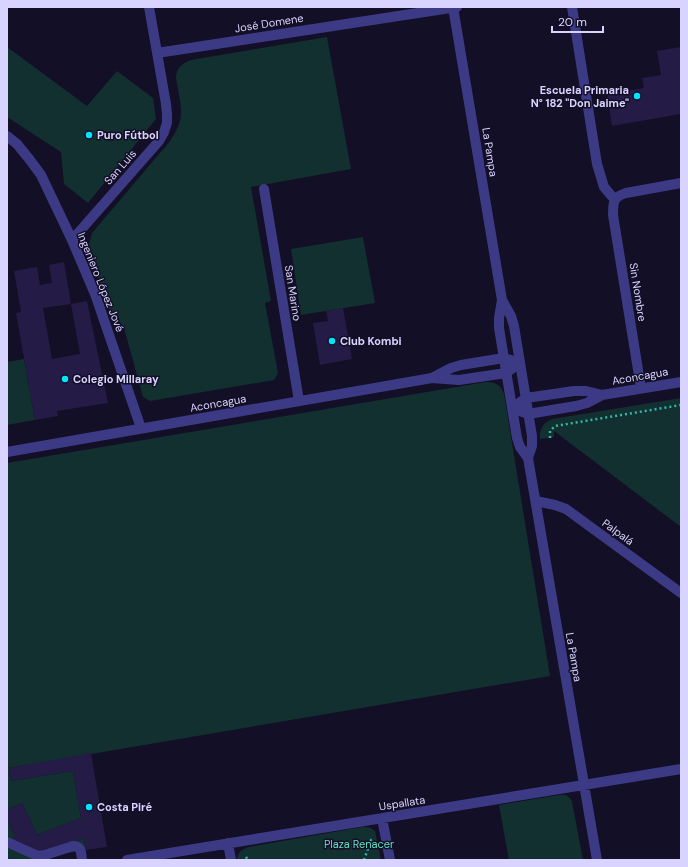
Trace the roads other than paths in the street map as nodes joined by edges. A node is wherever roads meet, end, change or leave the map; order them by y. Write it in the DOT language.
graph roads {
  1 [pos="149,7"];
  2 [pos="453,7"];
  3 [pos="457,7"];
  4 [pos="572,7"];
  5 [pos="157,53"];
  6 [pos="7,136"];
  7 [pos="681,183"];
  8 [pos="264,189"];
  9 [pos="614,200"];
  10 [pos="72,240"];
  11 [pos="502,300"];
  12 [pos="504,358"];
  13 [pos="520,363"];
  14 [pos="506,373"];
  15 [pos="432,378"];
  16 [pos="681,382"];
  17 [pos="642,388"];
  18 [pos="602,395"];
  19 [pos="526,398"];
  20 [pos="299,401"];
  21 [pos="512,408"];
  22 [pos="528,414"];
  23 [pos="141,428"];
  24 [pos="7,452"];
  25 [pos="528,458"];
  26 [pos="536,501"];
  27 [pos="681,593"];
  28 [pos="681,769"];
  29 [pos="584,785"];
  30 [pos="382,818"];
  31 [pos="7,842"];
  32 [pos="228,843"];
  33 [pos="82,860"];
  34 [pos="127,860"];
  35 [pos="231,860"];
  36 [pos="390,860"];
  37 [pos="597,860"];
  1 -- 5 [label="street, San Luis"];
  2 -- 3 [label="street, José Domene"];
  2 -- 5 [label="street, José Domene"];
  2 -- 11 [label="street, La Pampa"];
  4 -- 9 [label="street"];
  5 -- 10 [label="street, San Luis"];
  6 -- 10 [label="street, Ingeniero López Jové"];
  7 -- 9 [label="street"];
  8 -- 20 [label="street, San Marino"];
  9 -- 17 [label="street, Sin Nombre"];
  10 -- 23 [label="street, Ingeniero López Jové"];
  11 -- 12 [label="street, La Pampa"];
  11 -- 13 [label="street, La Pampa"];
  12 -- 13 [label="street, Aconcagua"];
  12 -- 14 [label="street, La Pampa"];
  12 -- 15 [label="street, Aconcagua"];
  13 -- 14 [label="street, Aconcagua"];
  13 -- 19 [label="street, La Pampa"];
  14 -- 15 [label="street, Aconcagua"];
  14 -- 21 [label="street, La Pampa"];
  15 -- 20 [label="street, Aconcagua"];
  16 -- 17 [label="street, Aconcagua"];
  17 -- 18 [label="street, Aconcagua"];
  18 -- 19 [label="street, Aconcagua"];
  18 -- 22 [label="street, Aconcagua"];
  19 -- 21 [label="street, Aconcagua"];
  19 -- 22 [label="street, La Pampa"];
  20 -- 23 [label="street, Aconcagua"];
  21 -- 22 [label="street"];
  21 -- 25 [label="street, La Pampa"];
  22 -- 25 [label="street, La Pampa"];
  23 -- 24 [label="street, Aconcagua"];
  25 -- 26 [label="street, La Pampa"];
  26 -- 27 [label="street, Palpalá"];
  26 -- 29 [label="street, La Pampa"];
  28 -- 29 [label="street, Uspallata"];
  29 -- 30 [label="street, Uspallata"];
  29 -- 37 [label="street, La Pampa"];
  30 -- 32 [label="street, Uspallata"];
  30 -- 36 [label="street"];
  31 -- 33 [label="street"];
  32 -- 34 [label="street, Uspallata"];
  32 -- 35 [label="street"];
}
